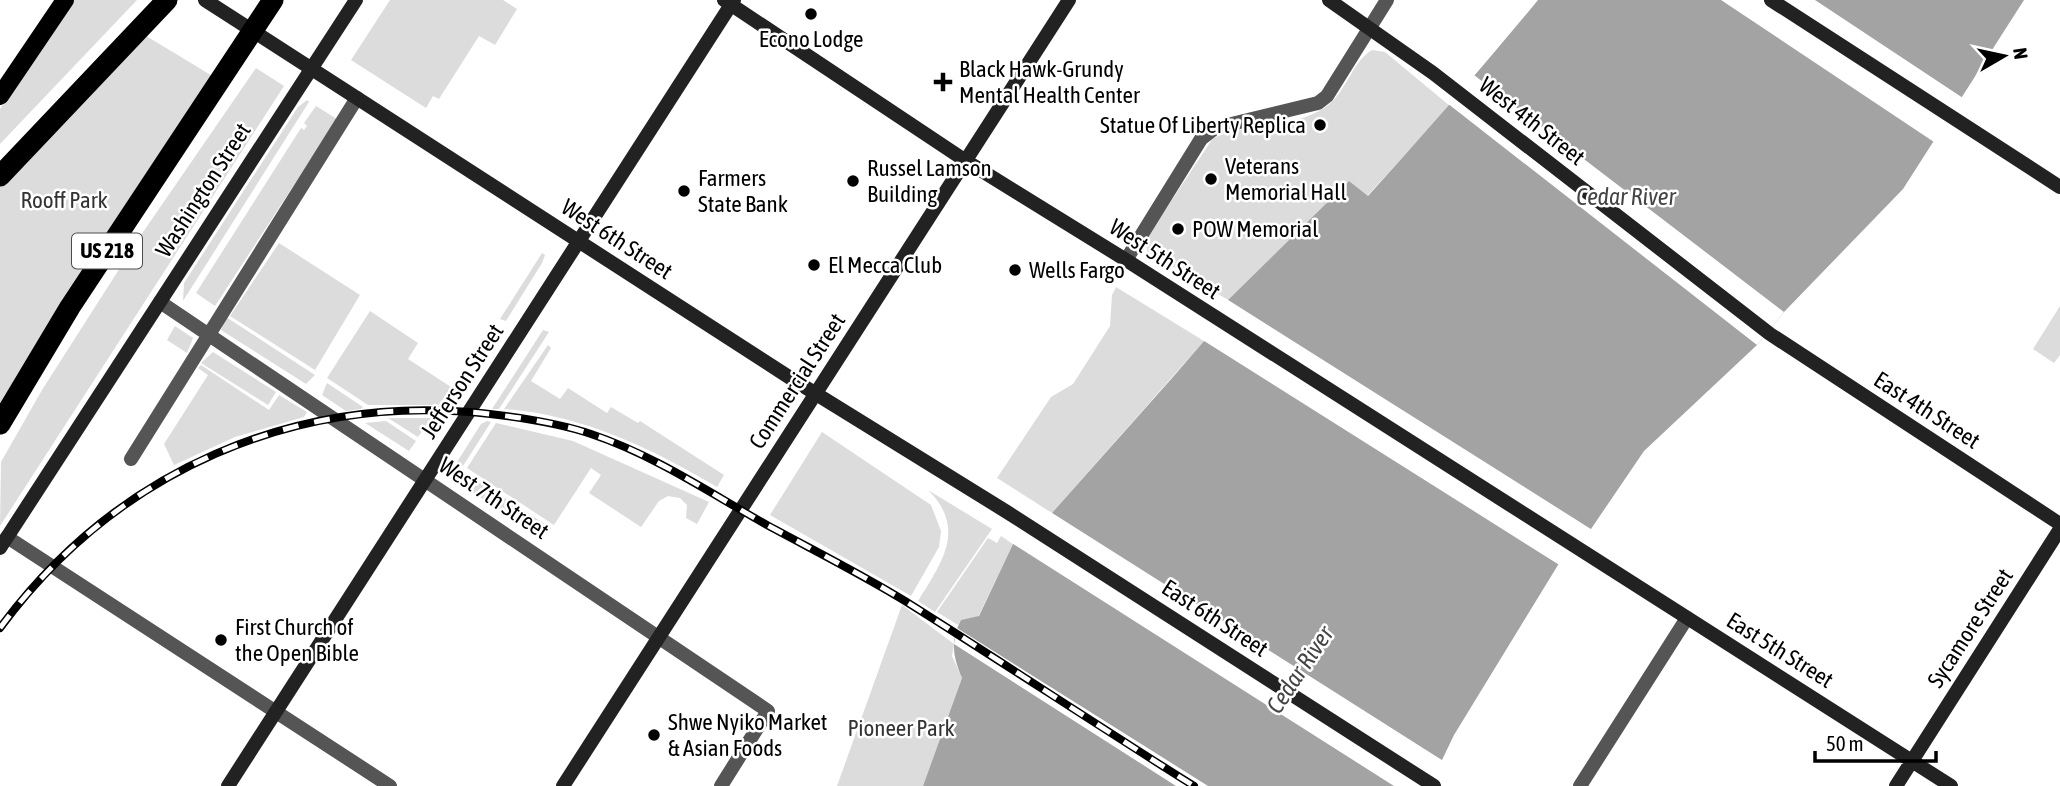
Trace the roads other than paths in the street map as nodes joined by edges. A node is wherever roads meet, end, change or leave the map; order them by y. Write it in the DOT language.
graph roads {
  1 [pos="65,0"];
  2 [pos="167,0"];
  3 [pos="205,0"];
  4 [pos="273,0"];
  5 [pos="356,0"];
  6 [pos="1069,0"];
  7 [pos="1329,0"];
  8 [pos="1387,0"];
  9 [pos="1771,0"];
  10 [pos="730,2"];
  11 [pos="1371,27"];
  12 [pos="310,68"];
  13 [pos="0,96"];
  14 [pos="357,98"];
  15 [pos="965,161"];
  16 [pos="0,176"];
  17 [pos="2060,187"];
  18 [pos="579,242"];
  19 [pos="1126,260"];
  20 [pos="160,302"];
  21 [pos="209,334"];
  22 [pos="1770,334"];
  23 [pos="816,394"];
  24 [pos="0,424"];
  25 [pos="131,459"];
  26 [pos="426,479"];
  27 [pos="1007,512"];
  28 [pos="2060,524"];
  29 [pos="2060,529"];
  30 [pos="4,542"];
  31 [pos="1585,552"];
  32 [pos="1687,618"];
  33 [pos="659,637"];
  34 [pos="276,712"];
  35 [pos="1911,761"];
  36 [pos="228,786"];
  37 [pos="390,786"];
  38 [pos="564,786"];
  39 [pos="721,786"];
  40 [pos="1434,786"];
  41 [pos="1580,786"];
  42 [pos="1896,786"];
  43 [pos="1951,786"];
  1 -- 13 [label="main road"];
  2 -- 16 [label="highway"];
  3 -- 12 [label="street, West 6th Street"];
  4 -- 24 [label="highway, US 218"];
  5 -- 12 [label="street, Washington Street"];
  6 -- 15 [label="street, Commercial Street"];
  7 -- 11 [label="street, West 4th Street"];
  8 -- 11 [label="street"];
  9 -- 17 [label="street"];
  10 -- 15 [label="street, West 5th Street"];
  10 -- 18 [label="street, Jefferson Street"];
  11 -- 19 [label="street"];
  11 -- 22 [label="street, West 4th Street"];
  12 -- 14 [label="street, West 6th Street"];
  12 -- 20 [label="street, Washington Street"];
  14 -- 18 [label="street, West 6th Street"];
  14 -- 21 [label="street"];
  15 -- 19 [label="street, West 5th Street"];
  15 -- 23 [label="street, Commercial Street"];
  18 -- 23 [label="street, West 6th Street"];
  18 -- 26 [label="street, Jefferson Street"];
  19 -- 31 [label="street, West 5th Street"];
  20 -- 21 [label="street, West 7th Street"];
  20 -- 30 [label="street, Washington Street"];
  21 -- 25 [label="street"];
  21 -- 26 [label="street, West 7th Street"];
  22 -- 28 [label="street, East 4th Street"];
  23 -- 27 [label="street, West 6th Street"];
  23 -- 33 [label="street, Commercial Street"];
  26 -- 33 [label="street, West 7th Street"];
  26 -- 34 [label="street, Jefferson Street"];
  27 -- 40 [label="street, East 6th Street"];
  29 -- 35 [label="street, Sycamore Street"];
  30 -- 34 [label="street"];
  31 -- 32 [label="street, East 5th Street"];
  32 -- 35 [label="street, East 5th Street"];
  32 -- 41 [label="street"];
  33 -- 38 [label="street, Commercial Street"];
  33 -- 39 [label="street, West 7th Street"];
  34 -- 36 [label="street, Jefferson Street"];
  34 -- 37 [label="street"];
  35 -- 42 [label="street, Sycamore Street"];
  35 -- 43 [label="street, East 5th Street"];
}
